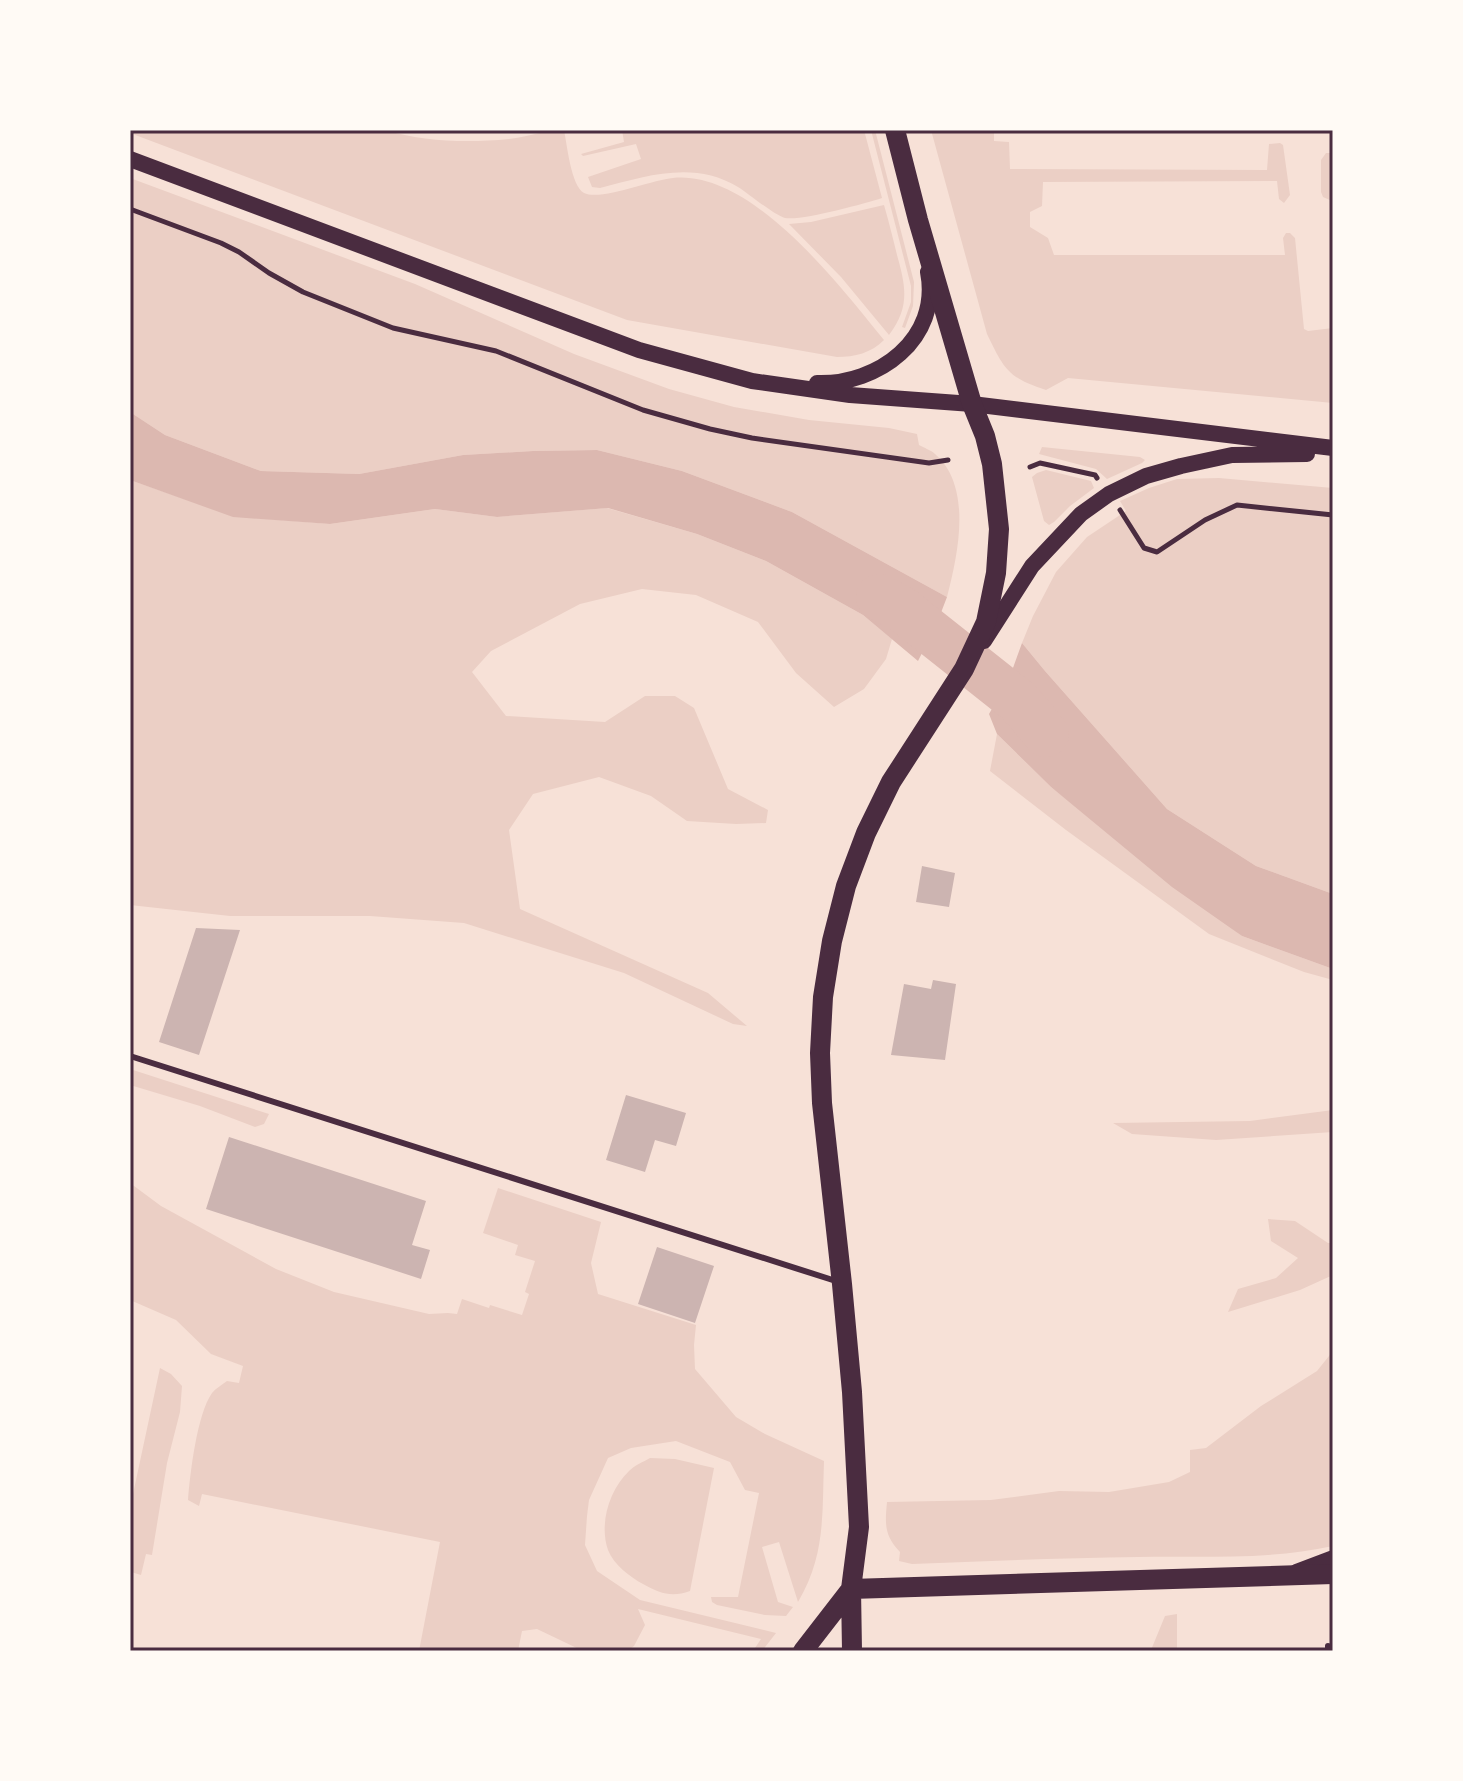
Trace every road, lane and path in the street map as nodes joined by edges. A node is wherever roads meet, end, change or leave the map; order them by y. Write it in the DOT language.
graph roads {
  1 [pos="895,130"];
  2 [pos="130,159"];
  3 [pos="130,209"];
  4 [pos="918,220"];
  5 [pos="752,381"];
  6 [pos="972,404"];
  7 [pos="1333,448"];
  8 [pos="1333,454"];
  9 [pos="948,460"];
  10 [pos="1030,467"];
  11 [pos="1101,483"];
  12 [pos="1120,510"];
  13 [pos="1333,515"];
  14 [pos="990,624"];
  15 [pos="130,1056"];
  16 [pos="842,1284"];
  17 [pos="1333,1557"];
  18 [pos="1333,1574"];
  19 [pos="1284,1575"];
  20 [pos="851,1589"];
  21 [pos="803,1651"];
  22 [pos="852,1651"];
  1 -- 4 [label="main road"];
  2 -- 5 [label="main road"];
  3 -- 9 [label="path"];
  4 -- 5 [label="main road"];
  4 -- 6 [label="main road"];
  5 -- 6 [label="main road"];
  6 -- 7 [label="main road"];
  6 -- 14 [label="main road"];
  8 -- 14 [label="main road"];
  10 -- 11 [label="path"];
  12 -- 13 [label="path"];
  14 -- 16 [label="main road"];
  15 -- 16 [label="lane"];
  16 -- 20 [label="main road"];
  17 -- 19 [label="street"];
  18 -- 19 [label="main road"];
  19 -- 20 [label="main road"];
  20 -- 21 [label="main road"];
  20 -- 22 [label="main road"];
}
